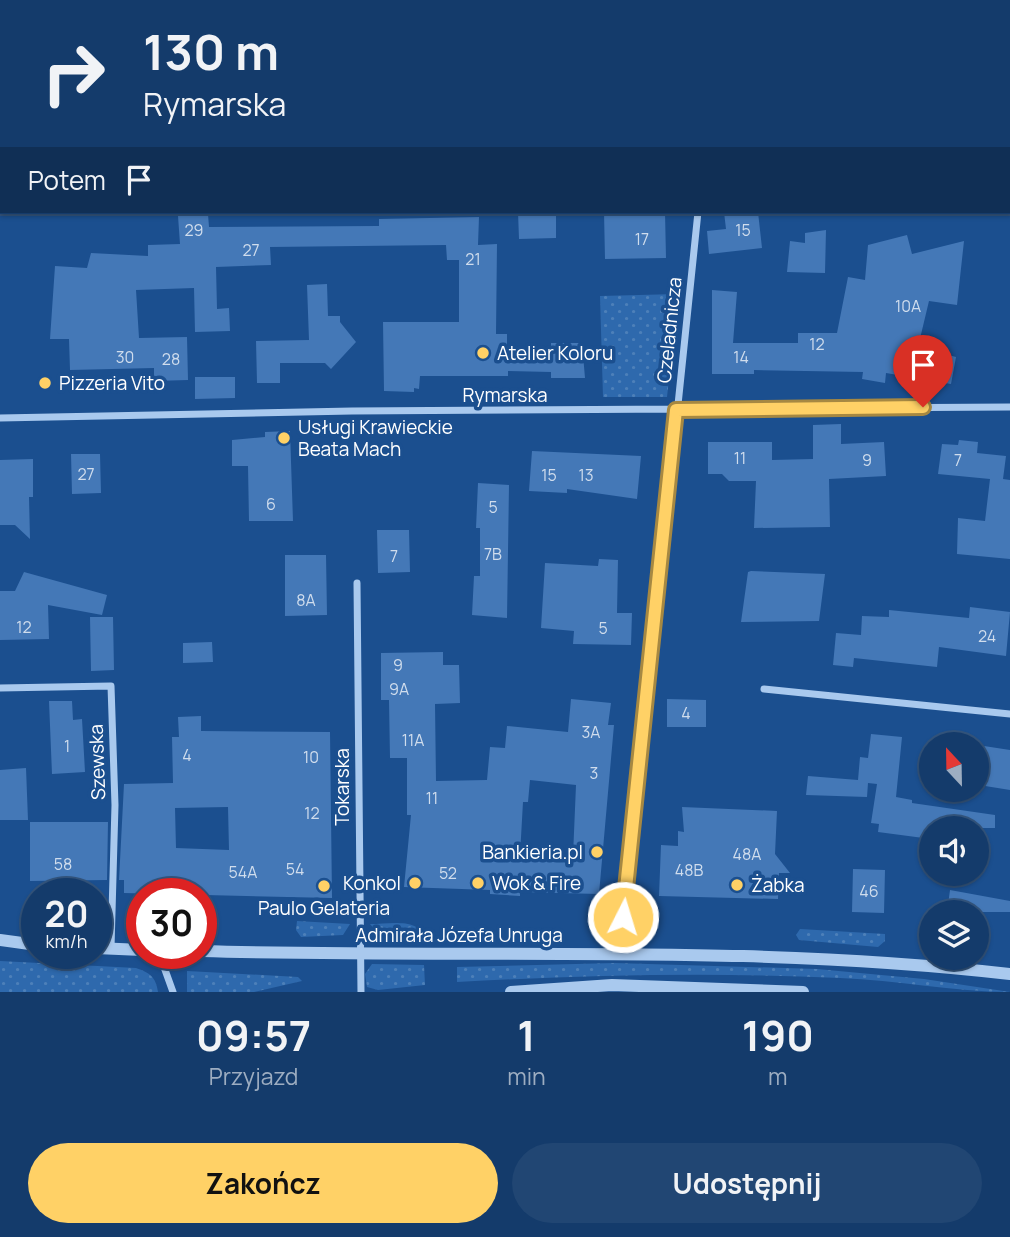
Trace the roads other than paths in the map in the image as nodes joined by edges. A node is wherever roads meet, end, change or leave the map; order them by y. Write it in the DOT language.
graph roads {
  1 [pos="698,214"];
  2 [pos="1010,407"];
  3 [pos="676,410"];
  4 [pos="0,418"];
  5 [pos="357,583"];
  6 [pos="0,688"];
  7 [pos="764,689"];
  8 [pos="1010,714"];
  9 [pos="112,912"];
  10 [pos="0,940"];
  11 [pos="21,942"];
  12 [pos="217,952"];
  13 [pos="621,954"];
  14 [pos="360,956"];
  15 [pos="165,969"];
  16 [pos="1010,974"];
  17 [pos="173,992"];
  18 [pos="361,992"];
  19 [pos="511,992"];
  20 [pos="803,992"];
  1 -- 3 [label="street, Czeladnicza"];
  2 -- 3 [label="street, Rymarska"];
  3 -- 4 [label="street, Rymarska"];
  3 -- 13 [label="street, Czeladnicza"];
  5 -- 14 [label="street, Tokarska"];
  6 -- 9 [label="street, Szewska"];
  7 -- 8 [label="street"];
  10 -- 11 [label="street"];
  12 -- 14 [label="street, Admirała Józefa Unruga"];
  13 -- 14 [label="street, Admirała Józefa Unruga"];
  13 -- 16 [label="street, Admirała Józefa Unruga"];
  14 -- 18 [label="street, Tokarska"];
  15 -- 17 [label="street"];
  19 -- 20 [label="street"];
}
